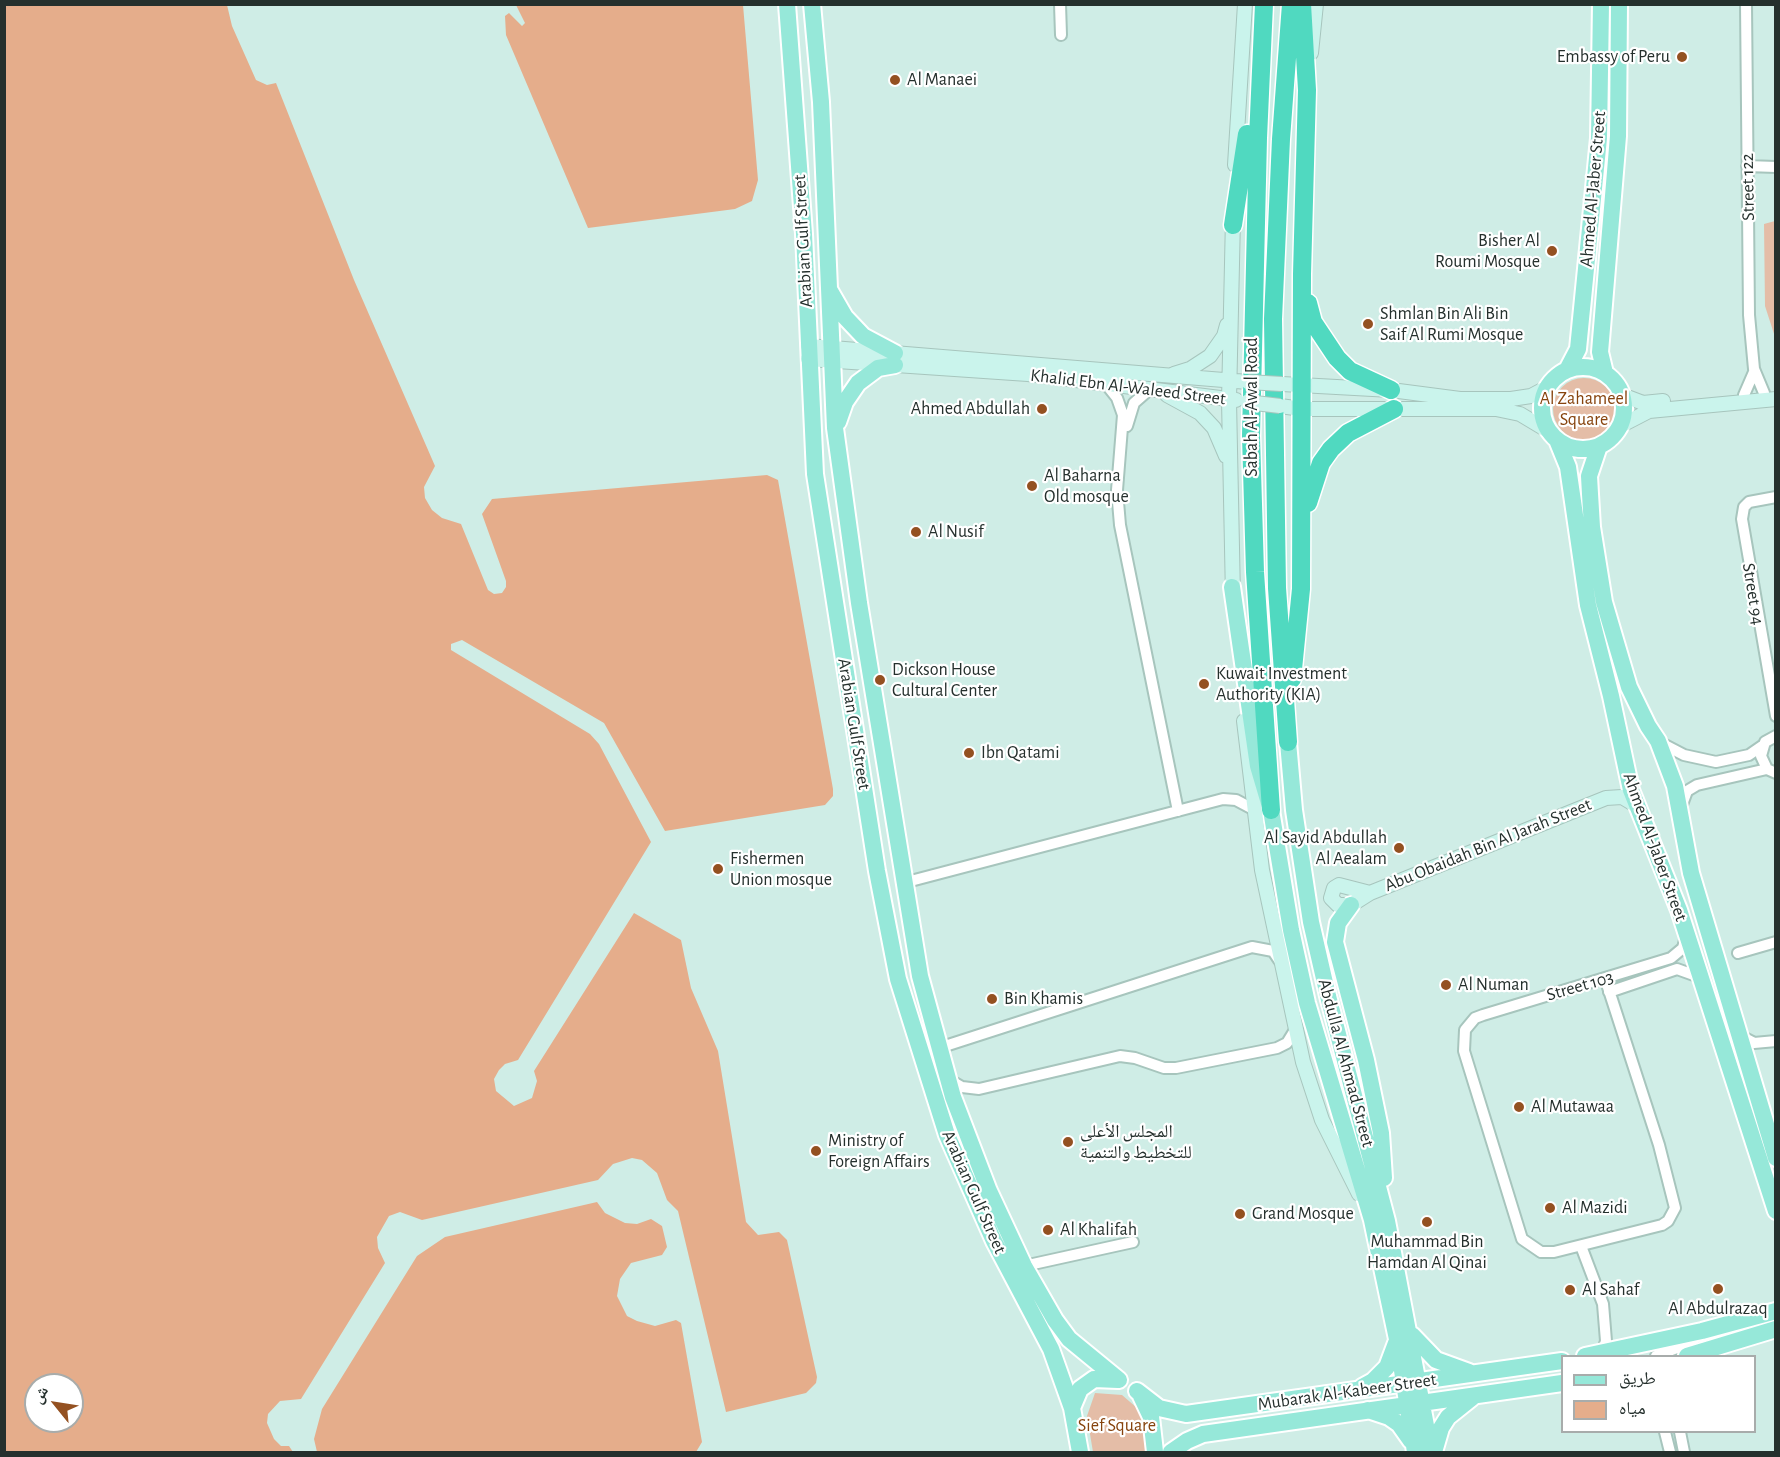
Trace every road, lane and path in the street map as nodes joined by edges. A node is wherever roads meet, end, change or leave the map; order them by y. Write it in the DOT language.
graph roads {
  1 [pos="787,4"];
  2 [pos="812,4"];
  3 [pos="1060,4"];
  4 [pos="1245,4"];
  5 [pos="1264,4"];
  6 [pos="1291,4"];
  7 [pos="1302,4"];
  8 [pos="1316,4"];
  9 [pos="1600,4"];
  10 [pos="1619,4"];
  11 [pos="1746,4"];
  12 [pos="1061,35"];
  13 [pos="1262,40"];
  14 [pos="1307,90"];
  15 [pos="1747,166"];
  16 [pos="1776,167"];
  17 [pos="1233,225"];
  18 [pos="1302,274"];
  19 [pos="828,287"];
  20 [pos="1231,311"];
  21 [pos="1580,332"];
  22 [pos="1601,342"];
  23 [pos="808,352"];
  24 [pos="830,354"];
  25 [pos="895,359"];
  26 [pos="1754,369"];
  27 [pos="1566,370"];
  28 [pos="1605,373"];
  29 [pos="1166,377"];
  30 [pos="1230,381"];
  31 [pos="1106,383"];
  32 [pos="1302,386"];
  33 [pos="1548,387"];
  34 [pos="1155,390"];
  35 [pos="1391,390"];
  36 [pos="1622,395"];
  37 [pos="1744,395"];
  38 [pos="1772,395"];
  39 [pos="1229,400"];
  40 [pos="1302,409"];
  41 [pos="1394,409"];
  42 [pos="1125,421"];
  43 [pos="1620,426"];
  44 [pos="835,428"];
  45 [pos="1553,436"];
  46 [pos="1599,446"];
  47 [pos="1229,467"];
  48 [pos="1582,496"];
  49 [pos="1776,497"];
  50 [pos="1302,528"];
  51 [pos="1232,587"];
  52 [pos="1775,716"];
  53 [pos="1648,726"];
  54 [pos="1288,734"];
  55 [pos="1620,734"];
  56 [pos="1776,736"];
  57 [pos="1658,741"];
  58 [pos="1764,744"];
  59 [pos="1773,772"];
  60 [pos="1627,775"];
  61 [pos="1606,798"];
  62 [pos="1637,806"];
  63 [pos="1253,809"];
  64 [pos="1181,810"];
  65 [pos="1271,810"];
  66 [pos="1680,810"];
  67 [pos="1684,835"];
  68 [pos="1653,846"];
  69 [pos="903,883"];
  70 [pos="1370,893"];
  71 [pos="1351,905"];
  72 [pos="1687,933"];
  73 [pos="1776,942"];
  74 [pos="1738,953"];
  75 [pos="1279,960"];
  76 [pos="1605,978"];
  77 [pos="1702,978"];
  78 [pos="1609,992"];
  79 [pos="1295,1030"];
  80 [pos="1739,1035"];
  81 [pos="1771,1042"];
  82 [pos="1725,1050"];
  83 [pos="940,1052"];
  84 [pos="1748,1064"];
  85 [pos="1734,1076"];
  86 [pos="946,1078"];
  87 [pos="1776,1158"];
  88 [pos="1776,1211"];
  89 [pos="1380,1221"];
  90 [pos="1133,1242"];
  91 [pos="1581,1246"];
  92 [pos="1024,1266"];
  93 [pos="1776,1301"];
  94 [pos="1776,1311"];
  95 [pos="1754,1318"];
  96 [pos="1702,1331"];
  97 [pos="1771,1331"];
  98 [pos="1402,1333"];
  99 [pos="1602,1353"];
  100 [pos="1590,1355"];
  101 [pos="1658,1355"];
  102 [pos="1691,1355"];
  103 [pos="1561,1361"];
  104 [pos="1476,1374"];
  105 [pos="1119,1380"];
  106 [pos="1412,1382"];
  107 [pos="1561,1383"];
  108 [pos="1355,1389"];
  109 [pos="1137,1391"];
  110 [pos="1480,1394"];
  111 [pos="1276,1402"];
  112 [pos="1415,1402"];
  113 [pos="1072,1408"];
  114 [pos="1365,1409"];
  115 [pos="1253,1425"];
  116 [pos="1665,1433"];
  117 [pos="1680,1433"];
  118 [pos="1080,1452"];
  119 [pos="1155,1452"];
  120 [pos="1171,1452"];
  121 [pos="1415,1452"];
  122 [pos="1432,1452"];
  123 [pos="1670,1452"];
  124 [pos="1684,1452"];
  1 -- 23 [label="main road, Arabian Gulf Street"];
  2 -- 19 [label="main road, Arabian Gulf Street"];
  3 -- 12 [label="street"];
  4 -- 17 [label="main road, Sabah Al-Awal Road"];
  5 -- 13 [label="highway, Sabah Al-Awal Road"];
  6 -- 54 [label="highway, Sabah Al-Awal Road"];
  7 -- 14 [label="highway"];
  8 -- 14 [label="main road"];
  9 -- 21 [label="main road, Ahmed Al-Jaber Street"];
  10 -- 22 [label="main road, Ahmed Al-Jaber Street"];
  11 -- 15 [label="street, Street 122"];
  13 -- 17 [label="highway"];
  13 -- 65 [label="highway, Sabah Al-Awal Road"];
  14 -- 18 [label="highway"];
  15 -- 16 [label="street"];
  15 -- 26 [label="street, Street 122"];
  17 -- 20 [label="main road, Sabah Al-Awal Road"];
  18 -- 32 [label="highway"];
  18 -- 35 [label="highway"];
  19 -- 24 [label="main road, Arabian Gulf Street"];
  19 -- 25 [label="main road"];
  20 -- 29 [label="main road"];
  20 -- 30 [label="main road, Sabah Al-Awal Road"];
  21 -- 22 [label="main road"];
  21 -- 27 [label="main road, Ahmed Al-Jaber Street"];
  22 -- 28 [label="main road, Ahmed Al-Jaber Street"];
  23 -- 24 [label="main road, Khalid Ebn Al-Waleed Street"];
  23 -- 113 [label="main road, Arabian Gulf Street"];
  24 -- 25 [label="main road, Khalid Ebn Al-Waleed Street"];
  24 -- 44 [label="main road, Arabian Gulf Street"];
  25 -- 29 [label="main road, Khalid Ebn Al-Waleed Street"];
  25 -- 31 [label="main road, Khalid Ebn Al-Waleed Street"];
  25 -- 44 [label="main road"];
  26 -- 37 [label="street, Street 122"];
  26 -- 38 [label="street, Street 122"];
  27 -- 28 [label="main road"];
  27 -- 33 [label="main road"];
  28 -- 36 [label="main road"];
  29 -- 30 [label="main road, Khalid Ebn Al-Waleed Street"];
  30 -- 32 [label="main road, Khalid Ebn Al-Waleed Street, bridge"];
  30 -- 39 [label="main road, Sabah Al-Awal Road"];
  31 -- 34 [label="main road, Khalid Ebn Al-Waleed Street"];
  31 -- 42 [label="street"];
  32 -- 35 [label="main road, Khalid Ebn Al-Waleed Street"];
  32 -- 40 [label="highway"];
  33 -- 35 [label="main road, Khalid Ebn Al-Waleed Street"];
  33 -- 45 [label="main road"];
  34 -- 39 [label="main road, Khalid Ebn Al-Waleed Street"];
  34 -- 42 [label="street"];
  34 -- 47 [label="main road"];
  36 -- 37 [label="main road"];
  36 -- 43 [label="main road"];
  37 -- 38 [label="main road"];
  38 -- 43 [label="main road"];
  39 -- 40 [label="main road, Khalid Ebn Al-Waleed Street, bridge"];
  39 -- 47 [label="main road, Sabah Al-Awal Road"];
  40 -- 41 [label="main road, Khalid Ebn Al-Waleed Street"];
  40 -- 50 [label="highway"];
  41 -- 45 [label="main road, Khalid Ebn Al-Waleed Street"];
  41 -- 50 [label="highway"];
  42 -- 64 [label="street"];
  43 -- 46 [label="main road"];
  44 -- 69 [label="main road, Arabian Gulf Street"];
  45 -- 46 [label="main road"];
  45 -- 48 [label="main road, Ahmed Al-Jaber Street"];
  46 -- 48 [label="main road, Ahmed Al-Jaber Street"];
  47 -- 51 [label="main road, Sabah Al-Awal Road"];
  48 -- 53 [label="main road, Ahmed Al-Jaber Street"];
  48 -- 55 [label="main road, Ahmed Al-Jaber Street"];
  49 -- 52 [label="street, Street 94"];
  50 -- 54 [label="highway"];
  51 -- 63 [label="main road, Sabah Al-Awal Road"];
  51 -- 65 [label="main road, Abdulla Al Ahmad Street"];
  52 -- 58 [label="street, Street 94"];
  53 -- 55 [label="main road"];
  53 -- 57 [label="main road, Ahmed Al-Jaber Street"];
  54 -- 89 [label="main road, Abdulla Al Ahmad Street"];
  55 -- 60 [label="main road, Ahmed Al-Jaber Street"];
  56 -- 58 [label="street"];
  57 -- 58 [label="street"];
  57 -- 66 [label="main road, Ahmed Al-Jaber Street"];
  58 -- 59 [label="street"];
  59 -- 66 [label="street"];
  60 -- 61 [label="main road, Abu Obaidah Bin Al Jarah Street"];
  60 -- 62 [label="main road, Ahmed Al-Jaber Street"];
  61 -- 62 [label="main road, Abu Obaidah Bin Al Jarah Street"];
  61 -- 70 [label="main road, Abu Obaidah Bin Al Jarah Street"];
  62 -- 68 [label="main road, Ahmed Al-Jaber Street"];
  63 -- 64 [label="street"];
  63 -- 75 [label="main road, Abdulla Al Ahmad Street"];
  64 -- 69 [label="street"];
  65 -- 89 [label="main road, Abdulla Al Ahmad Street"];
  66 -- 67 [label="main road, Ahmed Al-Jaber Street"];
  67 -- 68 [label="main road"];
  67 -- 80 [label="main road, Ahmed Al-Jaber Street"];
  68 -- 72 [label="main road, Ahmed Al-Jaber Street"];
  69 -- 83 [label="main road, Arabian Gulf Street"];
  70 -- 71 [label="main road, Abu Obaidah Bin Al Jarah Street"];
  70 -- 71 [label="main road, Abu Obaidah Bin Al Jarah Street"];
  71 -- 89 [label="main road"];
  72 -- 76 [label="street, Street 103"];
  72 -- 77 [label="main road, Ahmed Al-Jaber Street"];
  73 -- 74 [label="street"];
  75 -- 79 [label="main road, Abdulla Al Ahmad Street"];
  75 -- 83 [label="street"];
  76 -- 78 [label="street"];
  76 -- 91 [label="street, Street 103"];
  77 -- 78 [label="street, Street 103"];
  77 -- 82 [label="main road, Ahmed Al-Jaber Street"];
  78 -- 91 [label="street"];
  79 -- 86 [label="street"];
  79 -- 89 [label="main road, Abdulla Al Ahmad Street"];
  80 -- 81 [label="street"];
  80 -- 84 [label="main road, Ahmed Al-Jaber Street"];
  81 -- 84 [label="street"];
  82 -- 84 [label="main road"];
  82 -- 85 [label="main road, Ahmed Al-Jaber Street"];
  83 -- 86 [label="main road, Arabian Gulf Street"];
  84 -- 85 [label="main road"];
  84 -- 87 [label="main road, Ahmed Al-Jaber Street"];
  85 -- 88 [label="main road, Ahmed Al-Jaber Street"];
  86 -- 92 [label="main road, Arabian Gulf Street"];
  89 -- 98 [label="main road, Abdulla Al Ahmad Street"];
  90 -- 92 [label="street"];
  91 -- 99 [label="street"];
  92 -- 105 [label="main road, Arabian Gulf Street"];
  93 -- 95 [label="main road"];
  94 -- 95 [label="main road"];
  95 -- 96 [label="main road"];
  96 -- 99 [label="main road"];
  96 -- 101 [label="street"];
  97 -- 102 [label="main road"];
  98 -- 104 [label="main road"];
  98 -- 106 [label="main road, Abdulla Al Ahmad Street"];
  98 -- 108 [label="main road"];
  99 -- 100 [label="main road"];
  103 -- 104 [label="main road, Mubarak Al-Kabeer Street"];
  104 -- 106 [label="main road, Mubarak Al-Kabeer Street"];
  105 -- 109 [label="main road, Arabian Gulf Street"];
  105 -- 113 [label="main road"];
  106 -- 108 [label="main road, Mubarak Al-Kabeer Street"];
  106 -- 112 [label="main road, Abdulla Al Ahmad Street"];
  107 -- 110 [label="main road, Mubarak Al-Kabeer Street"];
  108 -- 111 [label="main road, Mubarak Al-Kabeer Street"];
  109 -- 111 [label="main road, Mubarak Al-Kabeer Street"];
  109 -- 119 [label="main road"];
  110 -- 112 [label="main road, Mubarak Al-Kabeer Street"];
  110 -- 122 [label="main road"];
  111 -- 115 [label="main road"];
  112 -- 114 [label="main road, Mubarak Al-Kabeer Street"];
  112 -- 121 [label="main road"];
  112 -- 122 [label="main road"];
  113 -- 118 [label="main road, Arabian Gulf Street"];
  114 -- 115 [label="main road, Mubarak Al-Kabeer Street"];
  114 -- 121 [label="main road"];
  115 -- 120 [label="main road, Mubarak Al-Kabeer Street"];
  116 -- 123 [label="street"];
  117 -- 124 [label="street"];
}
